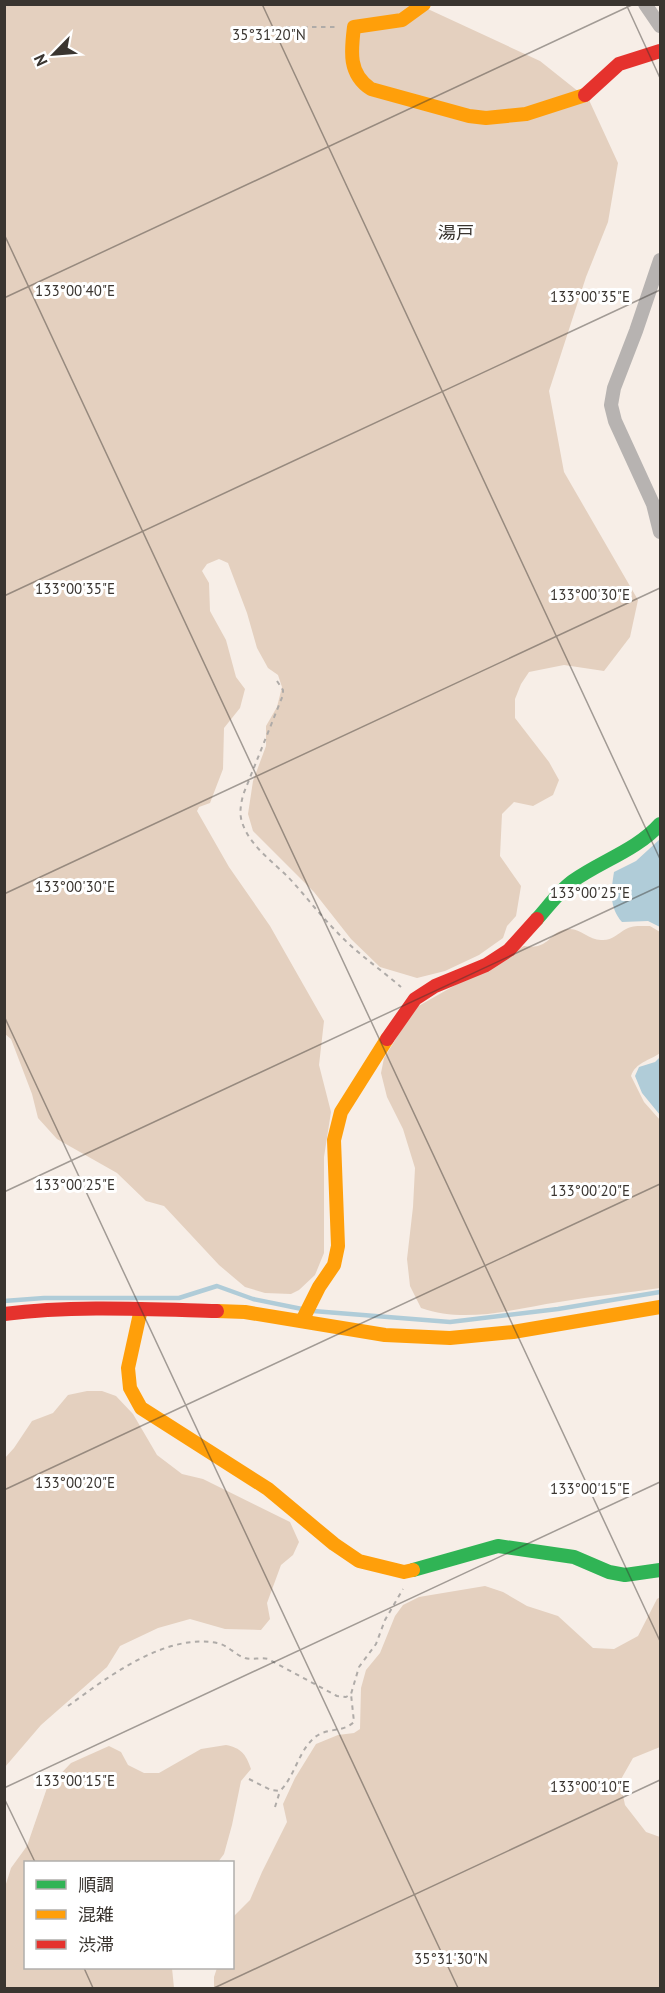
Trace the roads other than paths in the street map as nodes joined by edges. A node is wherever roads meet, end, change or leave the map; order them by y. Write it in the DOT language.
graph roads {
  1 [pos="424,4"];
  2 [pos="645,4"];
  3 [pos="660,26"];
  4 [pos="660,51"];
  5 [pos="660,260"];
  6 [pos="660,532"];
  7 [pos="660,824"];
  8 [pos="660,1307"];
  9 [pos="141,1309"];
  10 [pos="306,1313"];
  11 [pos="4,1314"];
  12 [pos="660,1570"];
  1 -- 4 [label="street"];
  2 -- 3 [label="street"];
  5 -- 6 [label="street"];
  7 -- 10 [label="street"];
  8 -- 10 [label="street"];
  9 -- 10 [label="street"];
  9 -- 11 [label="street"];
  9 -- 12 [label="street"];
}
